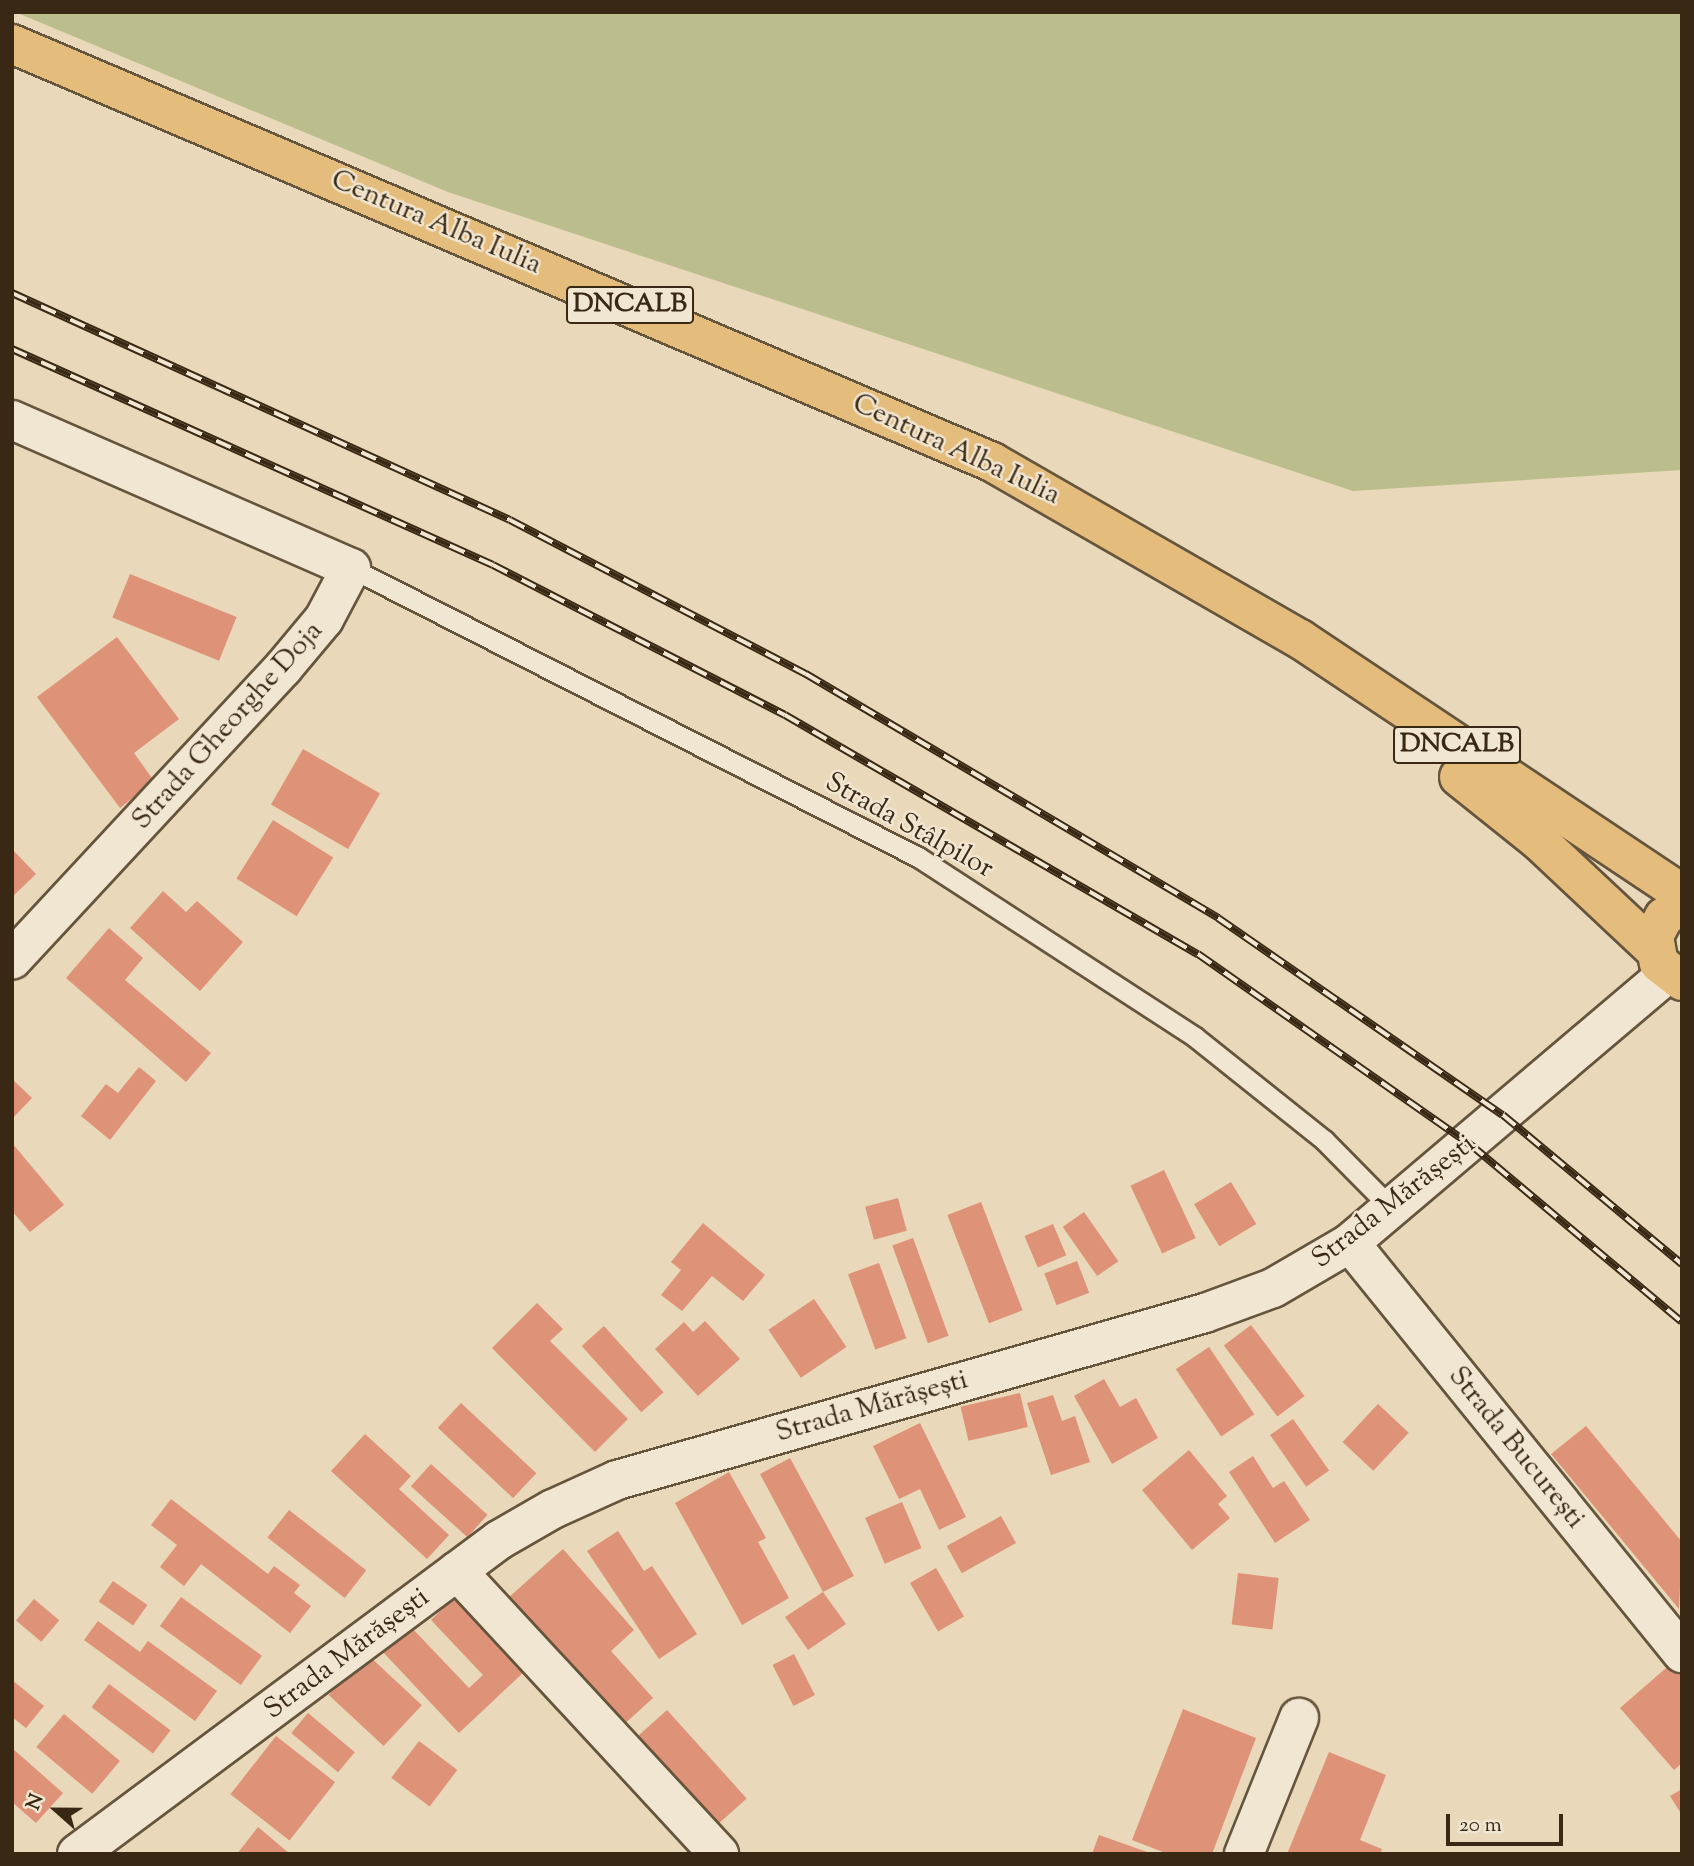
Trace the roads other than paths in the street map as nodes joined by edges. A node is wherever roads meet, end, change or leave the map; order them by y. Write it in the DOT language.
graph roads {
  1 [pos="12,44"];
  2 [pos="12,420"];
  3 [pos="351,568"];
  4 [pos="1230,602"];
  5 [pos="1682,894"];
  6 [pos="1682,905"];
  7 [pos="12,960"];
  8 [pos="1668,968"];
  9 [pos="1391,1208"];
  10 [pos="1350,1242"];
  11 [pos="457,1570"];
  12 [pos="1682,1653"];
  13 [pos="1299,1718"];
  14 [pos="77,1854"];
  15 [pos="719,1854"];
  16 [pos="1244,1854"];
  1 -- 4 [label="main road, Centura Alba Iulia / DNCALB"];
  2 -- 3 [label="street"];
  3 -- 7 [label="street, Strada Gheorghe Doja"];
  3 -- 9 [label="lane, Strada Stâlpilor"];
  4 -- 5 [label="main road, Centura Alba Iulia / DNCALB"];
  4 -- 8 [label="main road, Centura Alba Iulia / DNCALB"];
  6 -- 8 [label="main road"];
  8 -- 9 [label="street, Strada Mărășești"];
  9 -- 10 [label="street, Strada Mărășești"];
  10 -- 11 [label="street, Strada Mărășești"];
  10 -- 12 [label="street, Strada București"];
  11 -- 14 [label="street, Strada Mărășești"];
  11 -- 15 [label="street"];
  13 -- 16 [label="street"];
}
